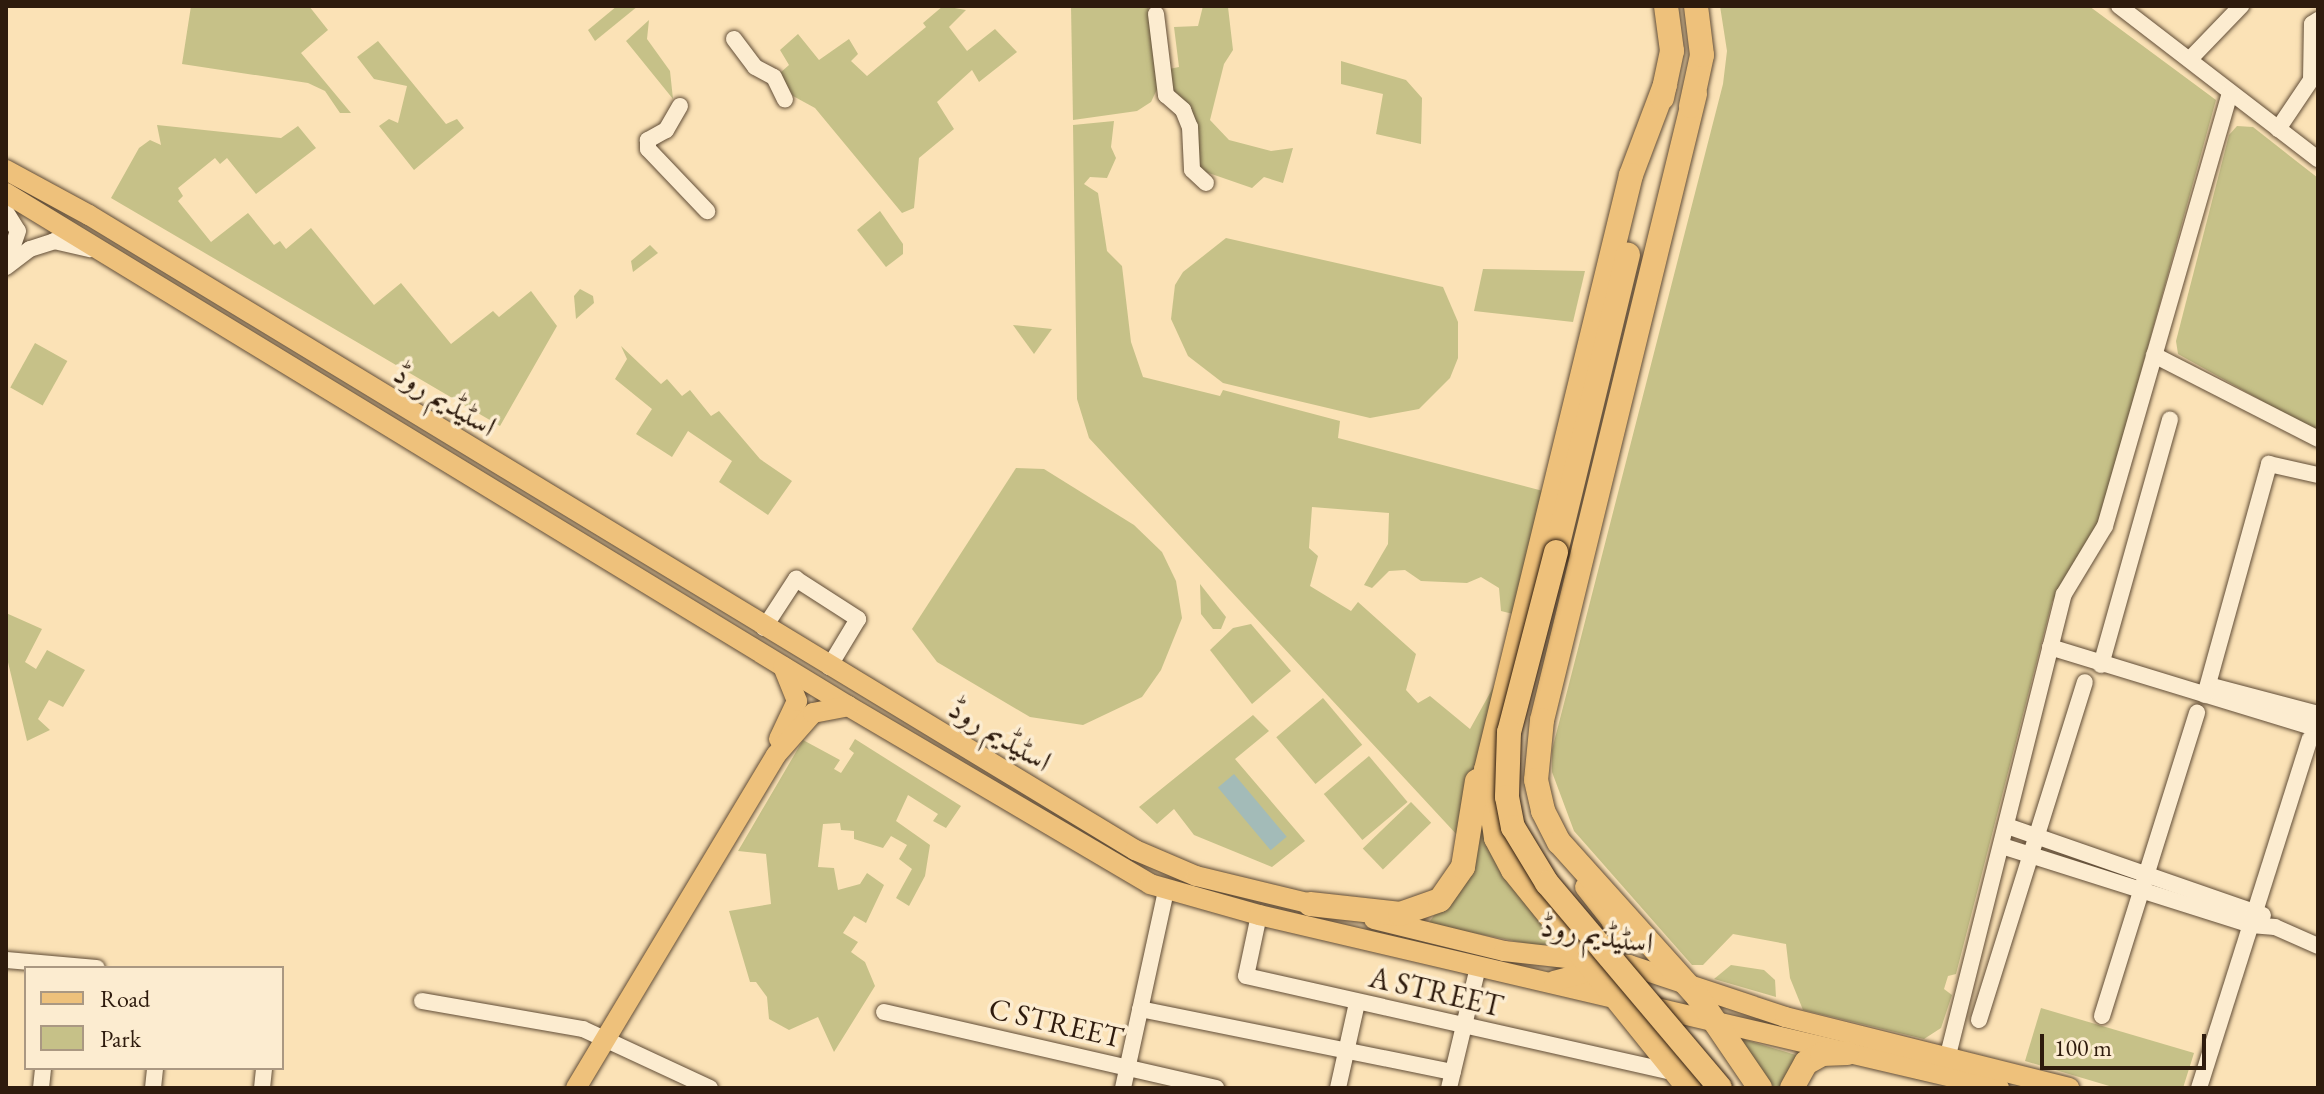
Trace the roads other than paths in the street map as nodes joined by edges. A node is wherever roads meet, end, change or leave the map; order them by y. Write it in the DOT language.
graph roads {
  1 [pos="1666,6"];
  2 [pos="1696,6"];
  3 [pos="2119,6"];
  4 [pos="2241,6"];
  5 [pos="1156,14"];
  6 [pos="2318,20"];
  7 [pos="734,39"];
  8 [pos="2190,59"];
  9 [pos="1665,85"];
  10 [pos="2230,93"];
  11 [pos="1695,94"];
  12 [pos="785,100"];
  13 [pos="680,106"];
  14 [pos="2278,129"];
  15 [pos="2318,159"];
  16 [pos="6,170"];
  17 [pos="1206,183"];
  18 [pos="6,193"];
  19 [pos="707,211"];
  20 [pos="6,212"];
  21 [pos="111,254"];
  22 [pos="6,266"];
  23 [pos="288,352"];
  24 [pos="2154,355"];
  25 [pos="2170,420"];
  26 [pos="2318,439"];
  27 [pos="2318,475"];
  28 [pos="1562,554"];
  29 [pos="764,628"];
  30 [pos="2050,647"];
  31 [pos="2097,659"];
  32 [pos="782,665"];
  33 [pos="829,667"];
  34 [pos="2085,682"];
  35 [pos="2207,690"];
  36 [pos="848,706"];
  37 [pos="2197,713"];
  38 [pos="2318,714"];
  39 [pos="2314,734"];
  40 [pos="1490,743"];
  41 [pos="776,755"];
  42 [pos="2007,826"];
  43 [pos="2040,836"];
  44 [pos="1559,842"];
  45 [pos="2002,846"];
  46 [pos="2034,854"];
  47 [pos="2146,870"];
  48 [pos="2141,889"];
  49 [pos="1166,891"];
  50 [pos="1310,904"];
  51 [pos="2257,909"];
  52 [pos="1259,915"];
  53 [pos="2251,925"];
  54 [pos="2275,927"];
  55 [pos="2318,946"];
  56 [pos="6,960"];
  57 [pos="51,965"];
  58 [pos="1594,965"];
  59 [pos="1478,967"];
  60 [pos="1683,981"];
  61 [pos="1546,982"];
  62 [pos="1613,995"];
  63 [pos="422,1001"];
  64 [pos="1357,1003"];
  65 [pos="1740,1005"];
  66 [pos="1140,1009"];
  67 [pos="884,1012"];
  68 [pos="1704,1014"];
  69 [pos="2102,1016"];
  70 [pos="1979,1020"];
  71 [pos="1465,1027"];
  72 [pos="606,1039"];
  73 [pos="1346,1053"];
  74 [pos="1847,1053"];
  75 [pos="1948,1055"];
  76 [pos="1128,1068"];
  77 [pos="1451,1080"];
  78 [pos="1684,1081"];
  79 [pos="576,1088"];
  80 [pos="710,1088"];
  81 [pos="1123,1088"];
  82 [pos="1216,1088"];
  83 [pos="1338,1088"];
  84 [pos="1720,1088"];
  85 [pos="1738,1088"];
  86 [pos="1760,1088"];
  87 [pos="1792,1088"];
  88 [pos="1999,1088"];
  89 [pos="2069,1088"];
  90 [pos="2199,1088"];
  1 -- 9 [label="highway"];
  2 -- 11 [label="highway"];
  3 -- 8 [label="street"];
  4 -- 8 [label="street"];
  5 -- 17 [label="street"];
  6 -- 14 [label="street"];
  7 -- 12 [label="street"];
  8 -- 10 [label="street"];
  9 -- 28 [label="highway"];
  9 -- 40 [label="highway"];
  10 -- 14 [label="street"];
  10 -- 24 [label="street"];
  11 -- 28 [label="highway"];
  11 -- 44 [label="highway"];
  13 -- 19 [label="street"];
  14 -- 15 [label="street"];
  16 -- 23 [label="main road, اسٹیڈیم روڈ"];
  18 -- 21 [label="main road, اسٹیڈیم روڈ"];
  20 -- 22 [label="street"];
  21 -- 22 [label="street"];
  21 -- 23 [label="main road, اسٹیڈیم روڈ"];
  23 -- 29 [label="main road, اسٹیڈیم روڈ"];
  23 -- 32 [label="main road, اسٹیڈیم روڈ"];
  24 -- 26 [label="street"];
  24 -- 30 [label="street"];
  25 -- 31 [label="street"];
  27 -- 35 [label="street"];
  28 -- 84 [label="highway, bridge"];
  28 -- 85 [label="highway"];
  29 -- 33 [label="main road, اسٹیڈیم روڈ"];
  29 -- 33 [label="street"];
  30 -- 31 [label="street"];
  30 -- 42 [label="street"];
  31 -- 35 [label="street"];
  32 -- 36 [label="main road, اسٹیڈیم روڈ"];
  32 -- 41 [label="main road"];
  33 -- 50 [label="main road, اسٹیڈیم روڈ"];
  34 -- 43 [label="street"];
  35 -- 38 [label="street"];
  35 -- 39 [label="street"];
  36 -- 41 [label="main road"];
  36 -- 49 [label="main road, اسٹیڈیم روڈ"];
  37 -- 47 [label="street"];
  39 -- 51 [label="street"];
  40 -- 50 [label="highway"];
  40 -- 58 [label="highway"];
  41 -- 72 [label="main road"];
  42 -- 43 [label="street"];
  42 -- 45 [label="street"];
  43 -- 46 [label="street"];
  43 -- 47 [label="street"];
  44 -- 58 [label="main road"];
  44 -- 60 [label="highway"];
  45 -- 46 [label="street"];
  45 -- 75 [label="street"];
  46 -- 48 [label="street"];
  46 -- 70 [label="street"];
  47 -- 48 [label="street"];
  47 -- 51 [label="street"];
  48 -- 53 [label="street"];
  48 -- 69 [label="street"];
  49 -- 52 [label="main road, اسٹیڈیم روڈ"];
  49 -- 66 [label="street"];
  50 -- 58 [label="main road, اسٹیڈیم روڈ"];
  51 -- 53 [label="street"];
  51 -- 54 [label="street"];
  52 -- 59 [label="main road, اسٹیڈیم روڈ"];
  52 -- 64 [label="street, A STREET"];
  53 -- 54 [label="street"];
  53 -- 90 [label="street"];
  54 -- 55 [label="street"];
  56 -- 57 [label="street"];
  58 -- 60 [label="main road, اسٹیڈیم روڈ"];
  58 -- 61 [label="main road"];
  58 -- 62 [label="highway"];
  59 -- 61 [label="main road, اسٹیڈیم روڈ"];
  59 -- 71 [label="street"];
  60 -- 65 [label="main road, اسٹیڈیم روڈ"];
  60 -- 68 [label="highway"];
  61 -- 62 [label="main road, اسٹیڈیم روڈ"];
  62 -- 68 [label="main road, اسٹیڈیم روڈ"];
  62 -- 78 [label="highway"];
  63 -- 72 [label="street"];
  64 -- 71 [label="street, A STREET"];
  64 -- 73 [label="street"];
  65 -- 68 [label="main road"];
  65 -- 75 [label="main road, اسٹیڈیم روڈ"];
  66 -- 73 [label="street"];
  66 -- 76 [label="street"];
  67 -- 76 [label="street, C STREET"];
  68 -- 74 [label="main road, اسٹیڈیم روڈ"];
  68 -- 78 [label="main road"];
  68 -- 86 [label="highway"];
  71 -- 77 [label="street"];
  71 -- 78 [label="street, A STREET"];
  72 -- 79 [label="main road"];
  72 -- 80 [label="street"];
  73 -- 77 [label="street"];
  73 -- 83 [label="street"];
  74 -- 87 [label="highway"];
  74 -- 88 [label="main road, اسٹیڈیم روڈ"];
  75 -- 89 [label="main road, اسٹیڈیم روڈ"];
  76 -- 81 [label="street"];
  76 -- 82 [label="street, C STREET"];
}
